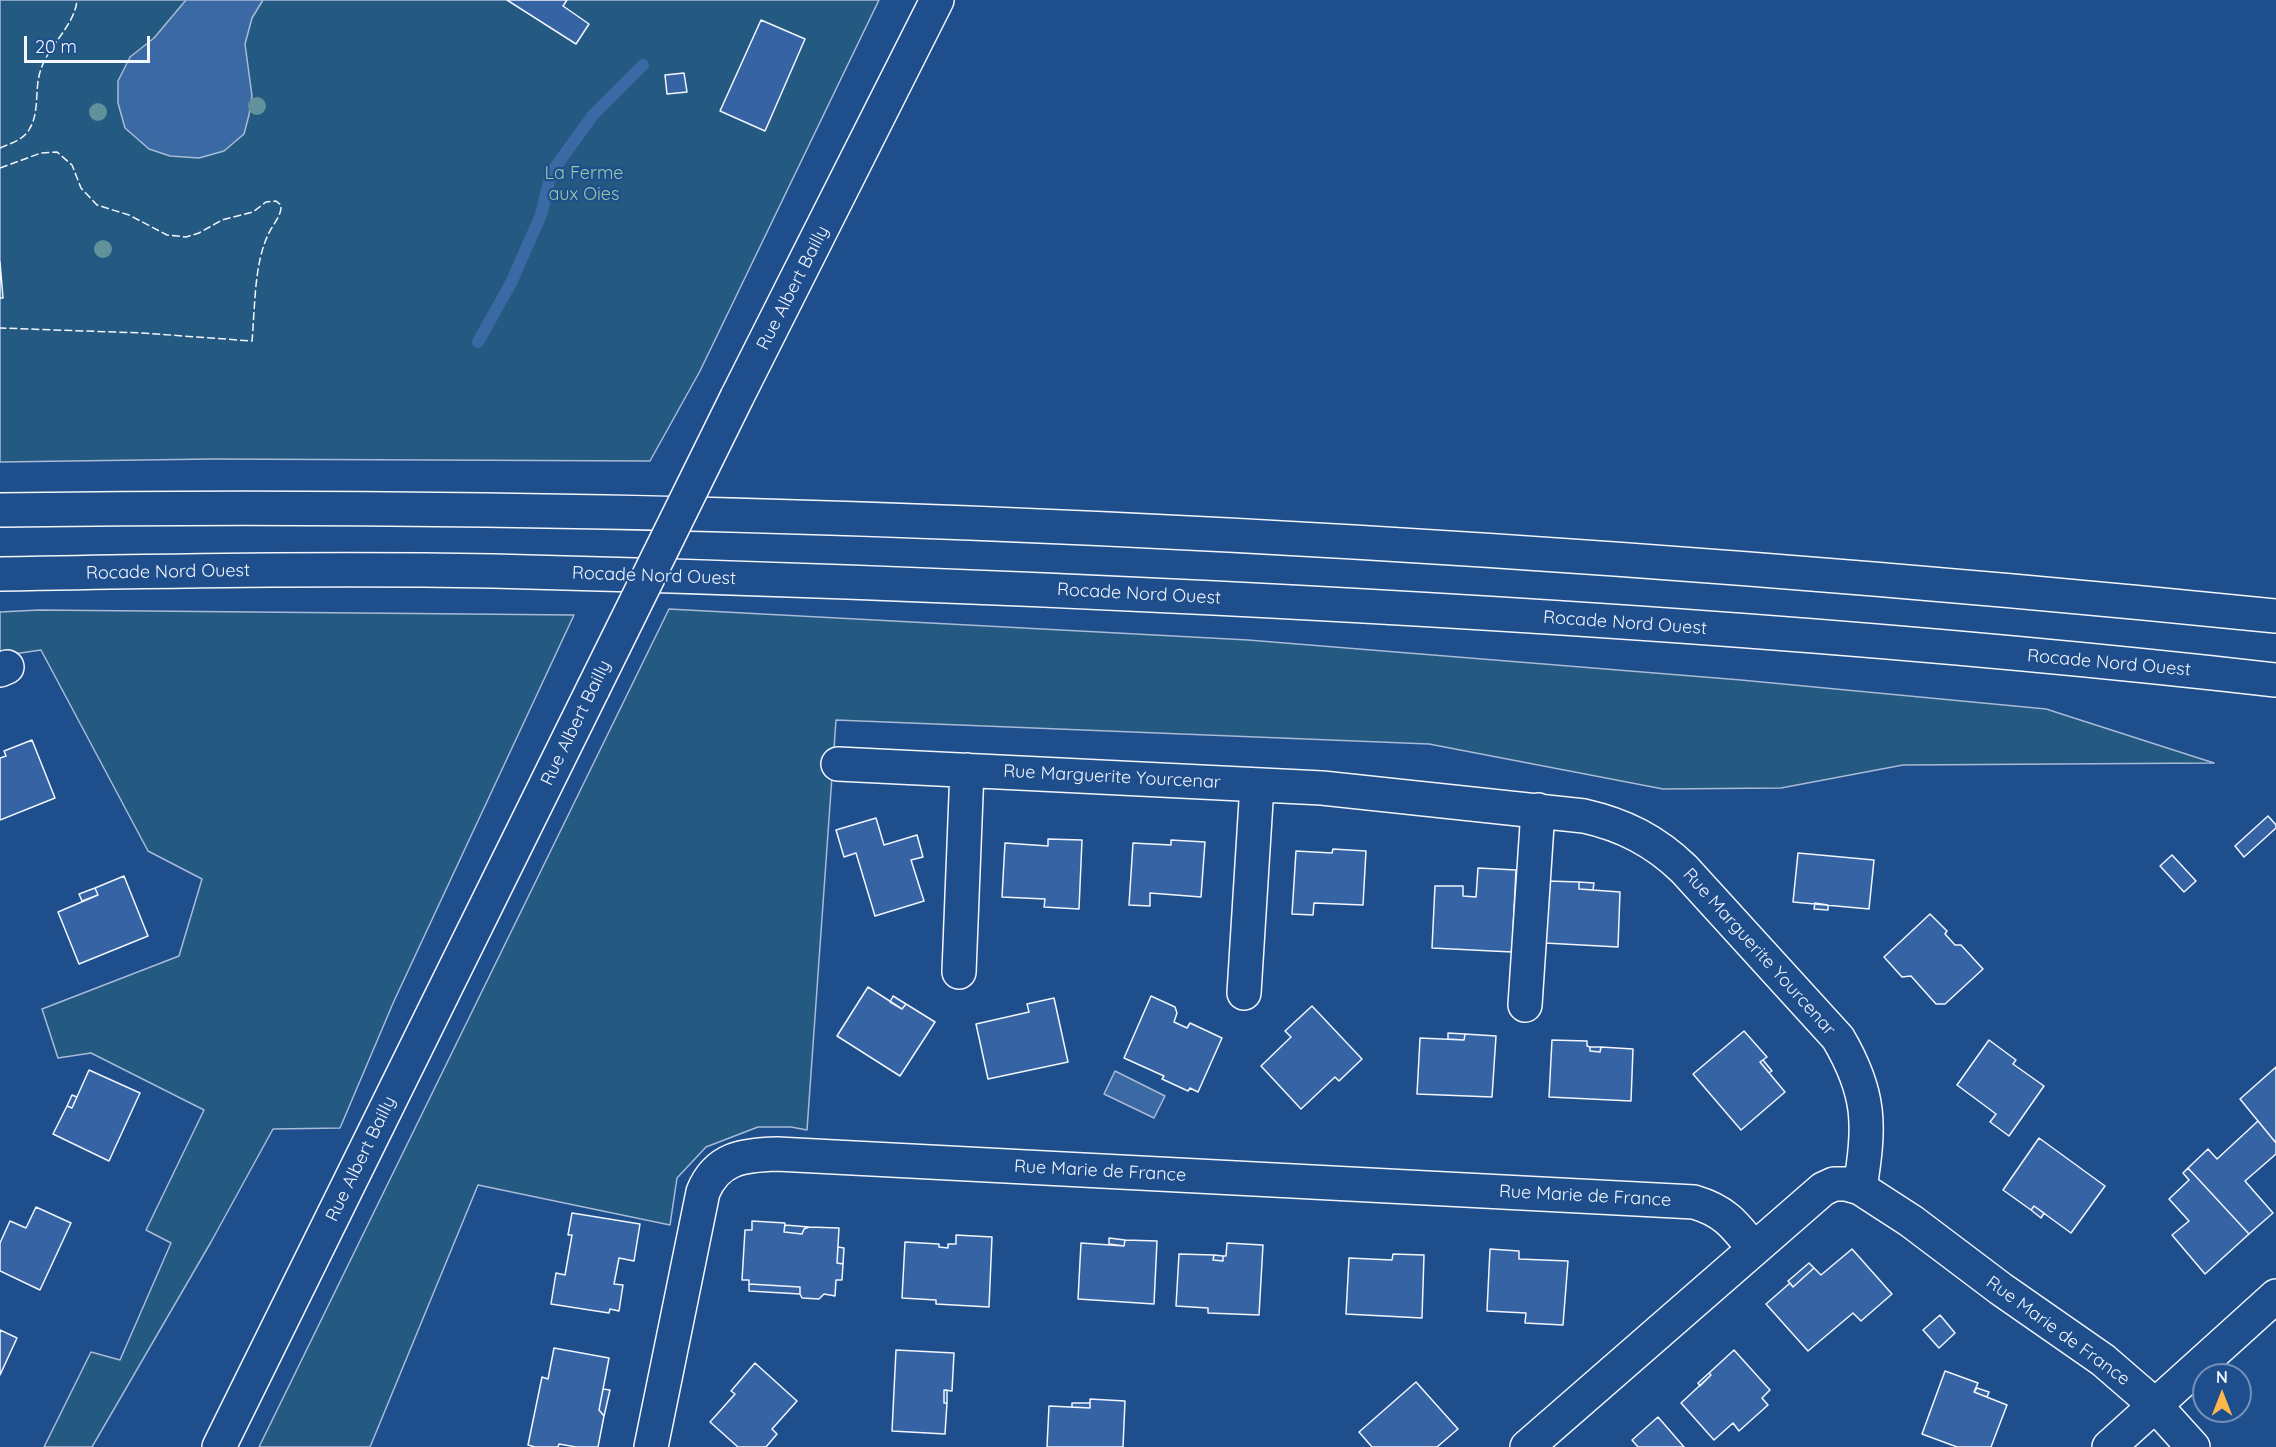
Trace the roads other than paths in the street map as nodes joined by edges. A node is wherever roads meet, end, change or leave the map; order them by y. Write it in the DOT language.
graph roads {
  1 [pos="936,0"];
  2 [pos="0,510"];
  3 [pos="0,574"];
  4 [pos="2276,616"];
  5 [pos="2276,680"];
  6 [pos="838,764"];
  7 [pos="967,770"];
  8 [pos="1257,785"];
  9 [pos="1538,810"];
  10 [pos="959,972"];
  11 [pos="1244,993"];
  12 [pos="1525,1005"];
  13 [pos="1860,1188"];
  14 [pos="1754,1249"];
  15 [pos="2276,1296"];
  16 [pos="2155,1405"];
  17 [pos="219,1447"];
  18 [pos="651,1447"];
  19 [pos="1527,1447"];
  20 [pos="2109,1447"];
  21 [pos="2193,1447"];
  1 -- 17 [label="main road, Rue Albert Bailly, bridge"];
  2 -- 4 [label="main road"];
  3 -- 5 [label="main road, Rocade Nord Ouest"];
  6 -- 7 [label="main road, Rue Marguerite Yourcenar"];
  7 -- 8 [label="main road, Rue Marguerite Yourcenar"];
  7 -- 10 [label="main road"];
  8 -- 9 [label="main road, Rue Marguerite Yourcenar"];
  8 -- 11 [label="main road"];
  9 -- 12 [label="main road"];
  9 -- 13 [label="main road, Rue Marguerite Yourcenar"];
  13 -- 14 [label="main road, Rue Marie de France"];
  13 -- 16 [label="main road, Rue Marie de France"];
  14 -- 18 [label="main road, Rue Marie de France"];
  14 -- 19 [label="main road, Rue Marie de France"];
  15 -- 16 [label="main road"];
  16 -- 20 [label="main road"];
  16 -- 21 [label="main road, Rue Marie de France"];
}
